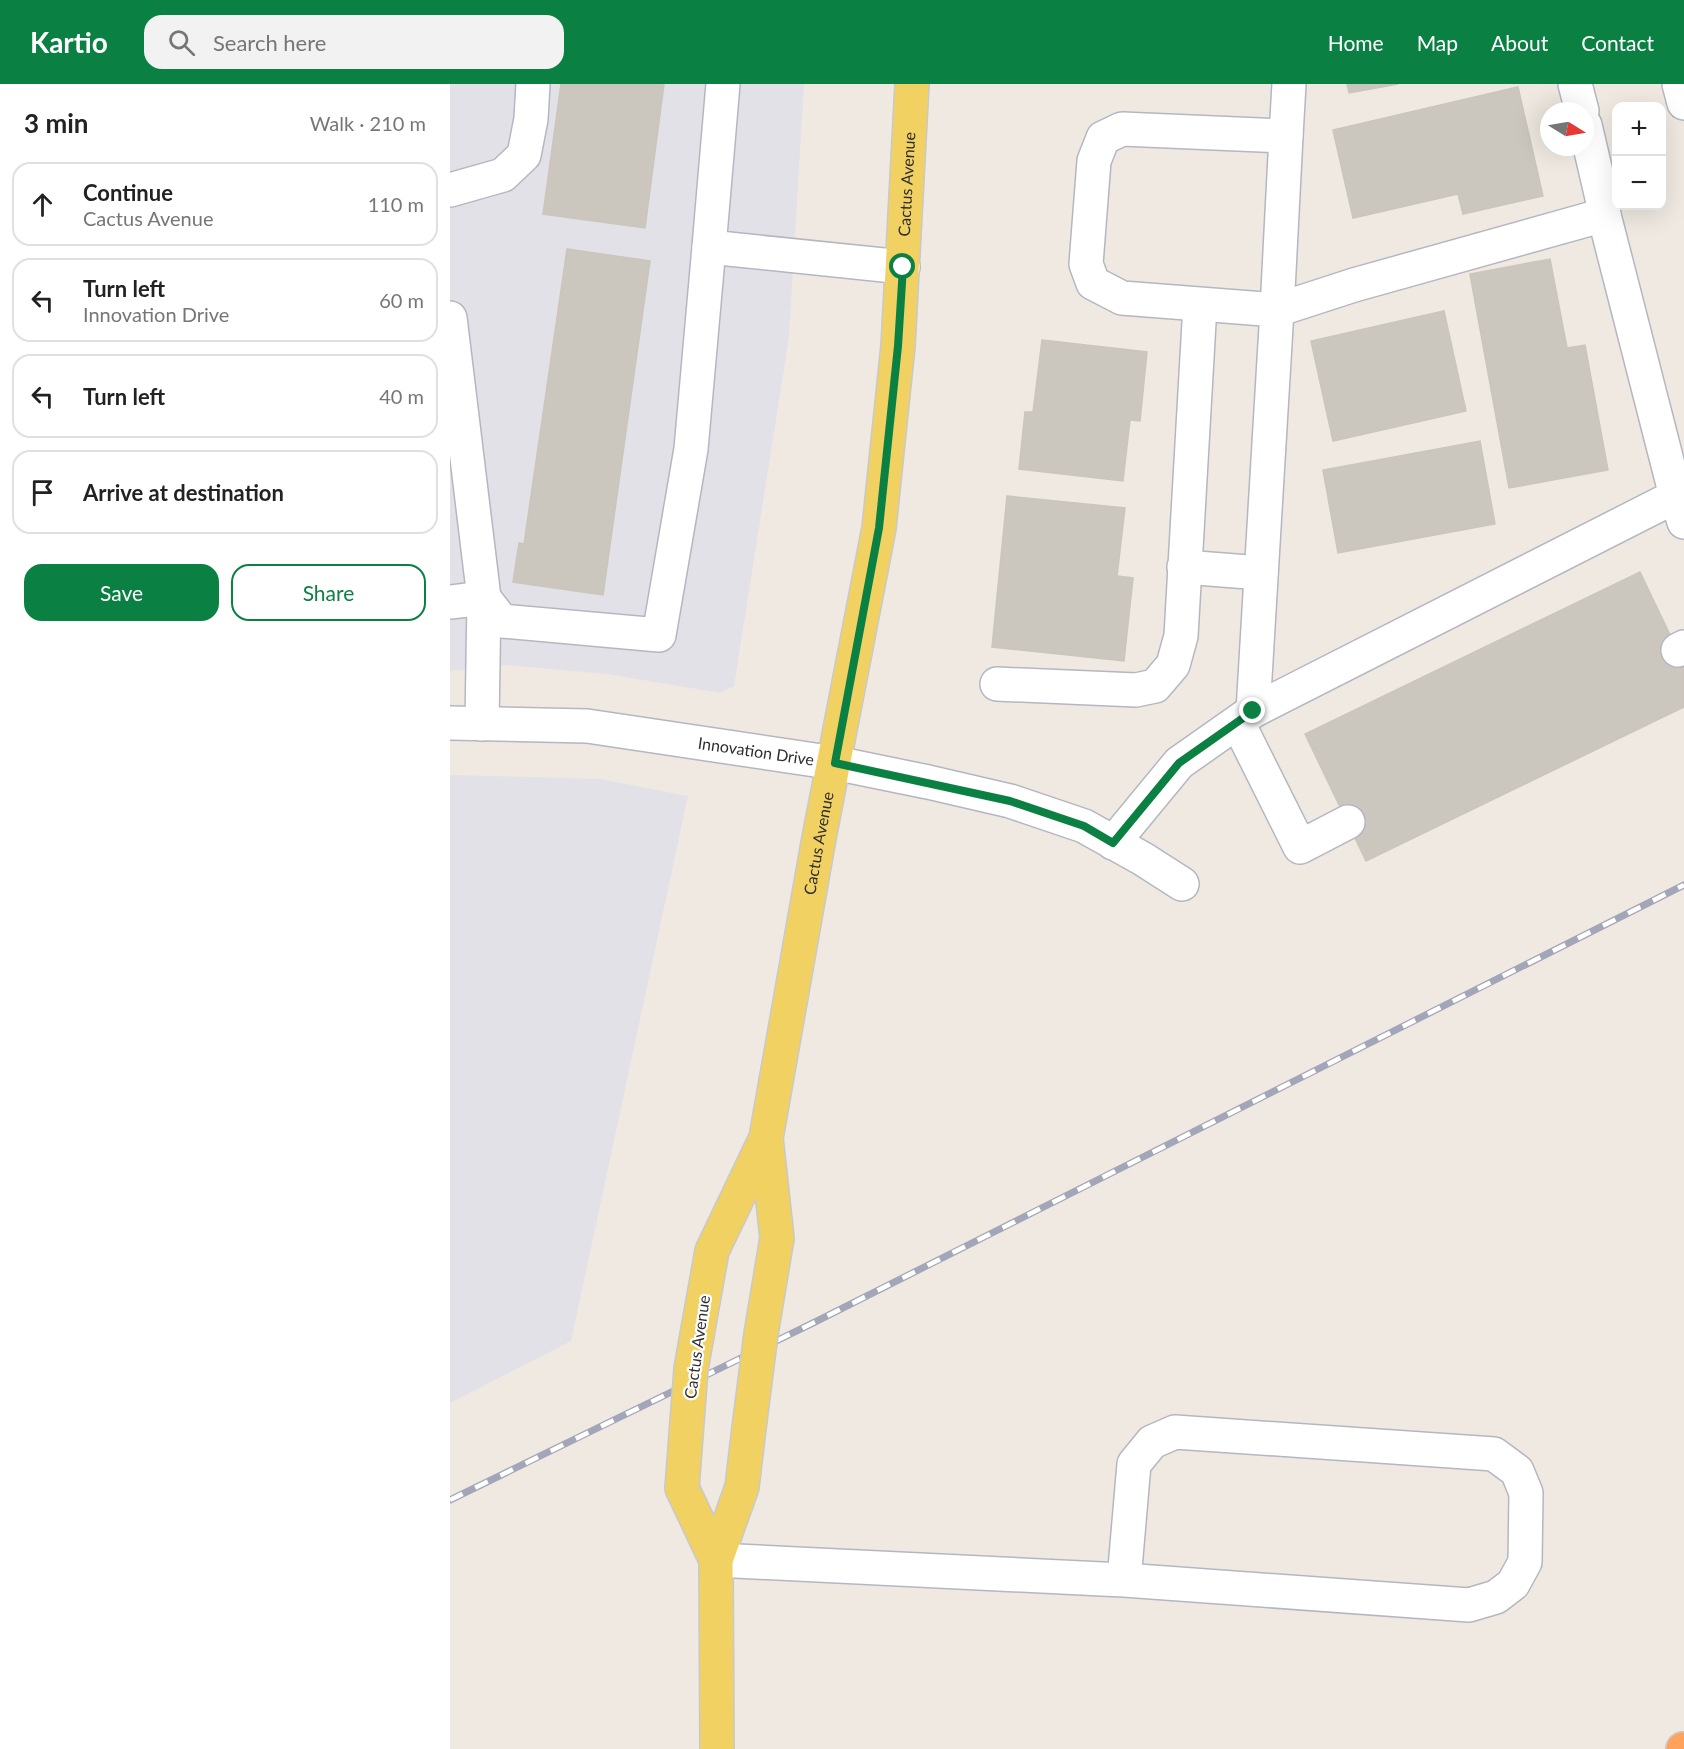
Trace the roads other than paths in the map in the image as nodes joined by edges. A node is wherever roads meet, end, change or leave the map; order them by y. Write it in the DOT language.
graph roads {
  1 [pos="533,84"];
  2 [pos="723,84"];
  3 [pos="912,84"];
  4 [pos="1289,84"];
  5 [pos="1575,84"];
  6 [pos="1679,84"];
  7 [pos="1580,102"];
  8 [pos="1684,103"];
  9 [pos="1286,136"];
  10 [pos="1592,156"];
  11 [pos="450,190"];
  12 [pos="1604,215"];
  13 [pos="709,247"];
  14 [pos="903,267"];
  15 [pos="1200,305"];
  16 [pos="1277,310"];
  17 [pos="450,318"];
  18 [pos="1680,509"];
  19 [pos="1184,567"];
  20 [pos="1261,573"];
  21 [pos="484,598"];
  22 [pos="450,602"];
  23 [pos="997,684"];
  24 [pos="1245,717"];
  25 [pos="450,723"];
  26 [pos="482,724"];
  27 [pos="835,763"];
  28 [pos="1348,822"];
  29 [pos="1113,843"];
  30 [pos="1182,884"];
  31 [pos="766,1138"];
  32 [pos="716,1560"];
  33 [pos="1124,1580"];
  34 [pos="717,1749"];
  1 -- 11 [label="street"];
  2 -- 13 [label="street"];
  3 -- 14 [label="main road, Cactus Avenue"];
  4 -- 9 [label="street"];
  5 -- 7 [label="street"];
  6 -- 8 [label="street"];
  9 -- 15 [label="street"];
  9 -- 16 [label="street"];
  10 -- 12 [label="street"];
  12 -- 16 [label="street"];
  12 -- 18 [label="street"];
  13 -- 14 [label="street"];
  13 -- 21 [label="street"];
  14 -- 27 [label="main road, Cactus Avenue"];
  15 -- 16 [label="street"];
  15 -- 19 [label="street"];
  16 -- 20 [label="street"];
  17 -- 21 [label="street"];
  18 -- 24 [label="street"];
  19 -- 20 [label="street"];
  19 -- 23 [label="street"];
  20 -- 24 [label="street"];
  21 -- 22 [label="street"];
  21 -- 26 [label="street"];
  24 -- 28 [label="street"];
  24 -- 29 [label="street"];
  25 -- 26 [label="street, Innovation Drive"];
  26 -- 27 [label="street, Innovation Drive"];
  27 -- 29 [label="street, Innovation Drive"];
  27 -- 31 [label="main road, Cactus Avenue"];
  29 -- 30 [label="street, Innovation Drive"];
  31 -- 32 [label="main road, Cactus Avenue, bridge"];
  31 -- 32 [label="main road, Cactus Avenue, bridge"];
  32 -- 33 [label="street"];
  32 -- 34 [label="main road, Cactus Avenue"];
  33 -- 33 [label="street"];
}
